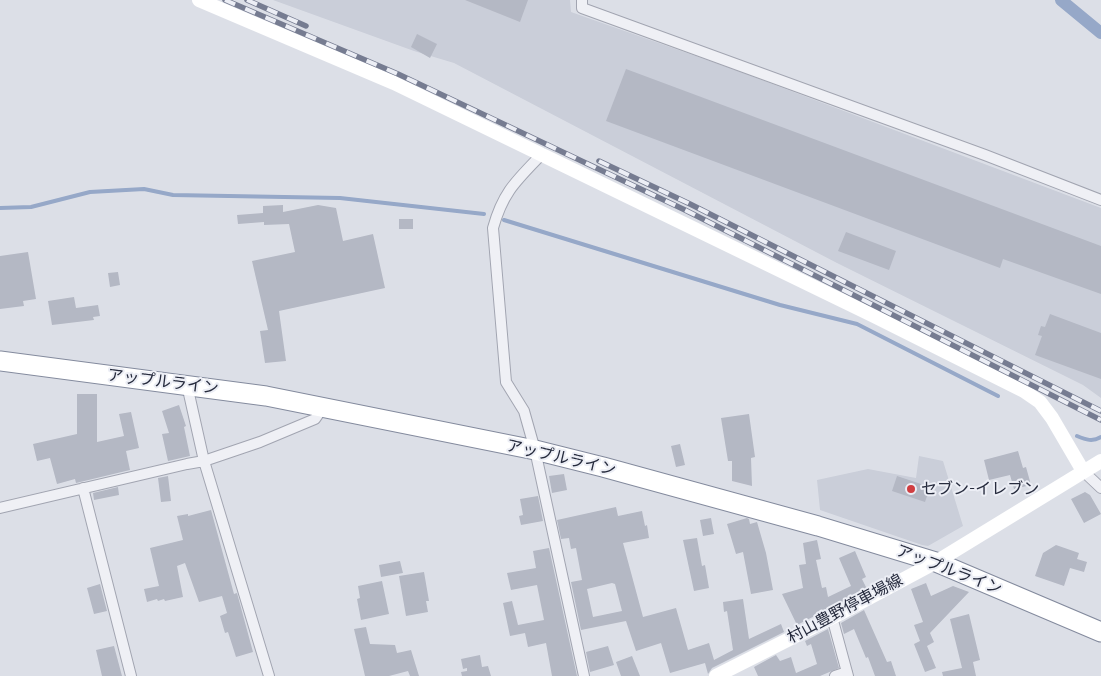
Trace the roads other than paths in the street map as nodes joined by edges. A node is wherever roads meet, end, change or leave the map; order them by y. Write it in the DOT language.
graph roads {
  1 [pos="199,0"];
  2 [pos="582,0"];
  3 [pos="542,154"];
  4 [pos="1101,200"];
  5 [pos="0,361"];
  6 [pos="186,385"];
  7 [pos="324,406"];
  8 [pos="535,450"];
  9 [pos="204,461"];
  10 [pos="1101,461"];
  11 [pos="1083,471"];
  12 [pos="84,488"];
  13 [pos="1101,488"];
  14 [pos="0,508"];
  15 [pos="936,562"];
  16 [pos="832,617"];
  17 [pos="1101,632"];
  18 [pos="847,674"];
  19 [pos="131,676"];
  20 [pos="269,676"];
  21 [pos="584,676"];
  22 [pos="716,676"];
  23 [pos="835,676"];
  1 -- 3 [label="street"];
  2 -- 4 [label="street"];
  3 -- 8 [label="street"];
  3 -- 11 [label="street"];
  5 -- 6 [label="highway, アップルライン"];
  6 -- 7 [label="highway, アップルライン"];
  6 -- 9 [label="street"];
  7 -- 8 [label="highway, アップルライン"];
  7 -- 9 [label="street"];
  8 -- 15 [label="highway, アップルライン"];
  8 -- 21 [label="street"];
  9 -- 12 [label="street"];
  9 -- 20 [label="street"];
  10 -- 11 [label="street, 村山豊野停車場線"];
  11 -- 13 [label="street"];
  11 -- 15 [label="street, 村山豊野停車場線"];
  12 -- 14 [label="street"];
  12 -- 19 [label="street"];
  15 -- 16 [label="street, 村山豊野停車場線"];
  15 -- 17 [label="highway, アップルライン"];
  16 -- 18 [label="street"];
  16 -- 22 [label="street, 村山豊野停車場線"];
  18 -- 23 [label="street"];
}
